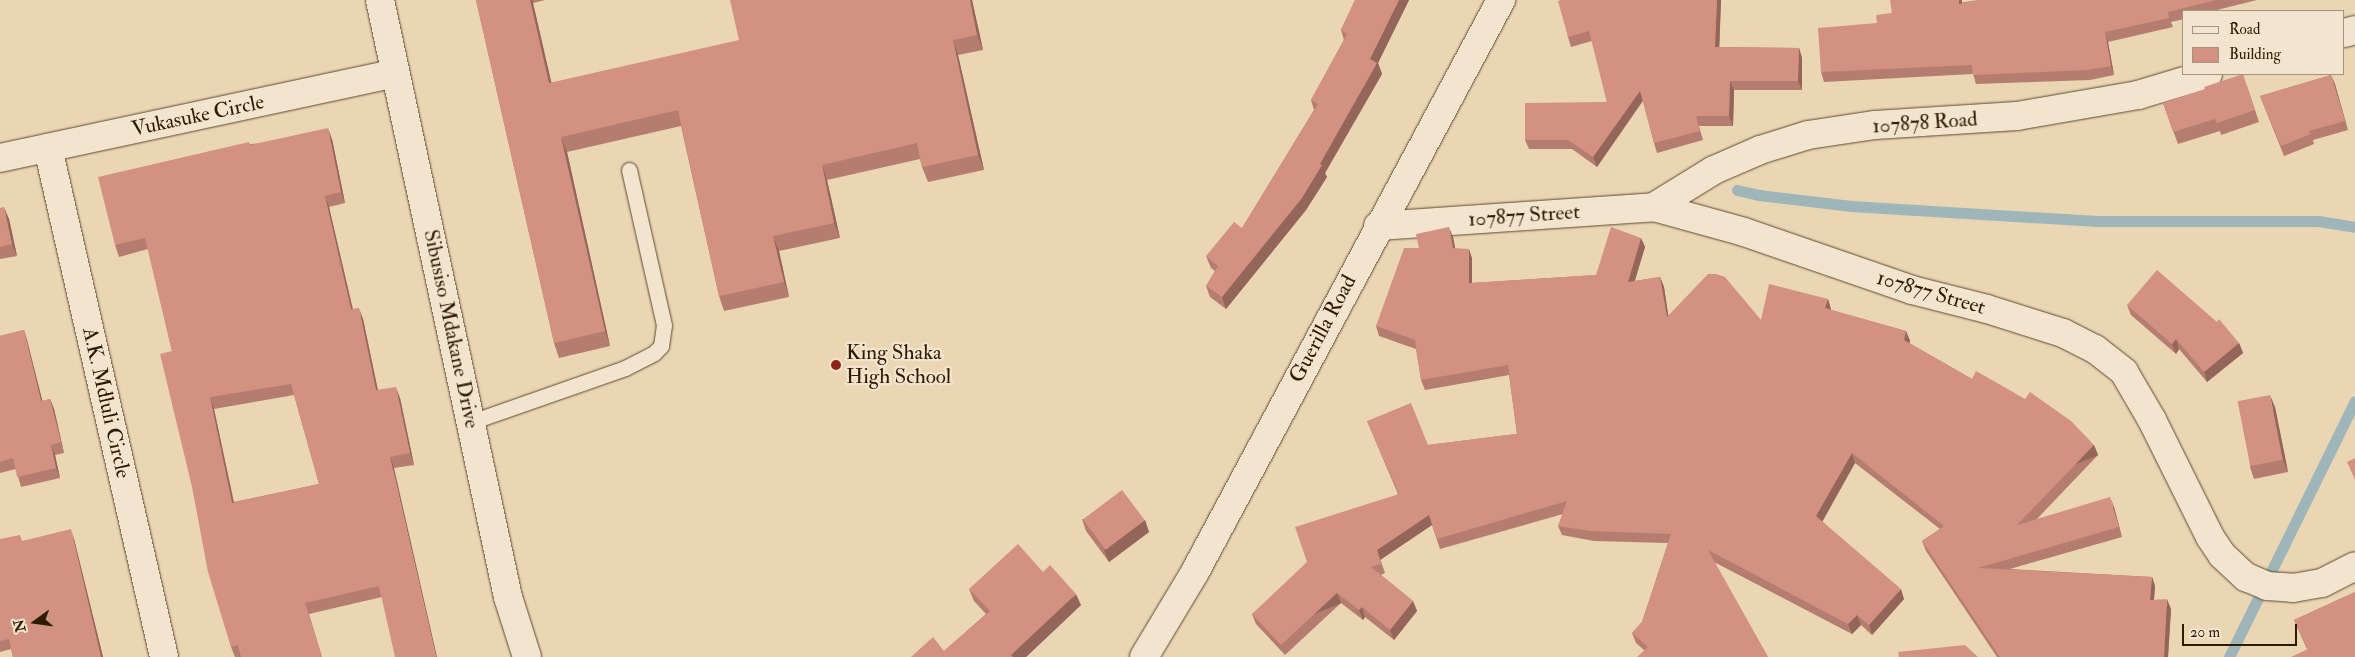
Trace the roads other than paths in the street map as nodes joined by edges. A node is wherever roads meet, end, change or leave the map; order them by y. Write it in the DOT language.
graph roads {
  1 [pos="380,0"];
  2 [pos="1500,0"];
  3 [pos="395,73"];
  4 [pos="2205,75"];
  5 [pos="48,148"];
  6 [pos="0,158"];
  7 [pos="629,170"];
  8 [pos="1654,207"];
  9 [pos="1378,226"];
  10 [pos="471,422"];
  11 [pos="2355,566"];
  12 [pos="164,657"];
  13 [pos="527,657"];
  14 [pos="1144,657"];
  1 -- 3 [label="street, Sibusiso Mdakane Drive"];
  2 -- 9 [label="street, Guerilla Road"];
  3 -- 5 [label="street, Vukasuke Circle"];
  3 -- 10 [label="street, Sibusiso Mdakane Drive"];
  4 -- 8 [label="street, 107878 Road"];
  5 -- 6 [label="street, Vukasuke Circle"];
  5 -- 12 [label="street, A.K. Mdluli Circle"];
  7 -- 10 [label="lane"];
  8 -- 9 [label="street, 107877 Street"];
  8 -- 11 [label="street, 107877 Street"];
  9 -- 14 [label="street, Guerilla Road"];
  10 -- 13 [label="street, Sibusiso Mdakane Drive"];
}
